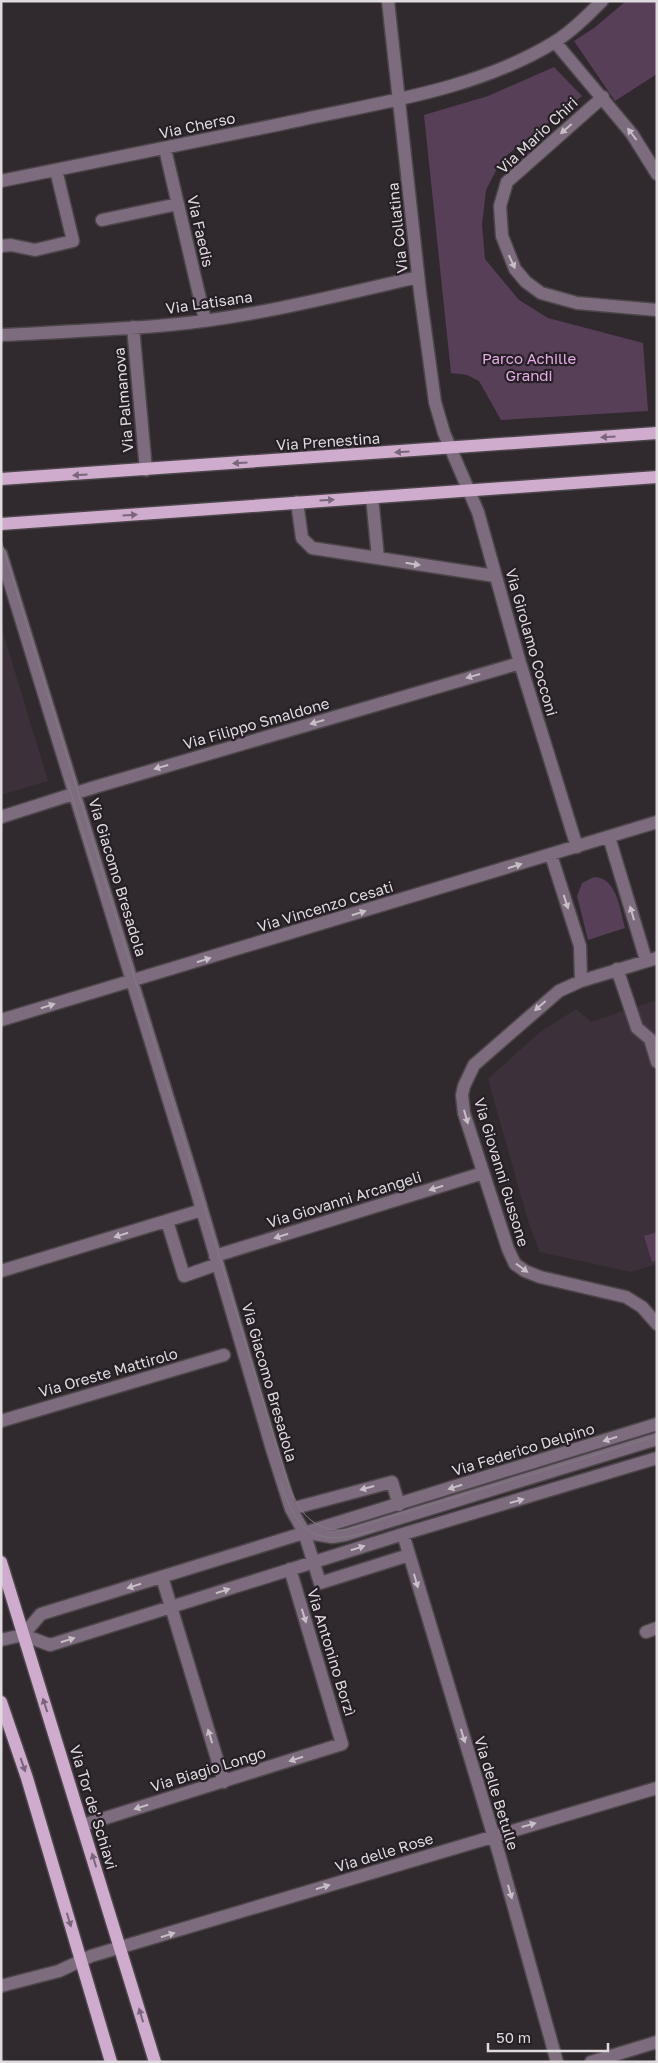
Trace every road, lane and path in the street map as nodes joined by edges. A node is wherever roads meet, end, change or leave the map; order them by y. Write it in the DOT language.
graph roads {
  1 [pos="388,1"];
  2 [pos="602,1"];
  3 [pos="555,42"];
  4 [pos="603,97"];
  5 [pos="399,99"];
  6 [pos="165,149"];
  7 [pos="56,170"];
  8 [pos="657,174"];
  9 [pos="1,181"];
  10 [pos="178,204"];
  11 [pos="102,220"];
  12 [pos="1,246"];
  13 [pos="418,277"];
  14 [pos="657,310"];
  15 [pos="205,320"];
  16 [pos="133,327"];
  17 [pos="1,335"];
  18 [pos="657,433"];
  19 [pos="450,448"];
  20 [pos="146,470"];
  21 [pos="657,477"];
  22 [pos="1,479"];
  23 [pos="469,489"];
  24 [pos="372,497"];
  25 [pos="297,502"];
  26 [pos="1,524"];
  27 [pos="1,554"];
  28 [pos="378,558"];
  29 [pos="495,576"];
  30 [pos="520,663"];
  31 [pos="75,793"];
  32 [pos="1,817"];
  33 [pos="657,822"];
  34 [pos="610,837"];
  35 [pos="577,847"];
  36 [pos="551,855"];
  37 [pos="651,959"];
  38 [pos="617,968"];
  39 [pos="581,980"];
  40 [pos="132,981"];
  41 [pos="1,1020"];
  42 [pos="657,1062"];
  43 [pos="483,1173"];
  44 [pos="202,1210"];
  45 [pos="167,1221"];
  46 [pos="217,1260"];
  47 [pos="1,1270"];
  48 [pos="657,1324"];
  49 [pos="224,1355"];
  50 [pos="1,1420"];
  51 [pos="657,1424"];
  52 [pos="657,1439"];
  53 [pos="657,1458"];
  54 [pos="399,1505"];
  55 [pos="291,1509"];
  56 [pos="304,1532"];
  57 [pos="403,1534"];
  58 [pos="409,1555"];
  59 [pos="1,1562"];
  60 [pos="312,1562"];
  61 [pos="290,1569"];
  62 [pos="162,1577"];
  63 [pos="171,1608"];
  64 [pos="22,1635"];
  65 [pos="1,1640"];
  66 [pos="1,1702"];
  67 [pos="342,1744"];
  68 [pos="224,1782"];
  69 [pos="657,1788"];
  70 [pos="83,1825"];
  71 [pos="494,1836"];
  72 [pos="121,1948"];
  73 [pos="81,1960"];
  74 [pos="1,1986"];
  75 [pos="657,2042"];
  76 [pos="111,2062"];
  77 [pos="155,2062"];
  78 [pos="557,2062"];
  79 [pos="591,2062"];
  1 -- 5 [label="street, Via Collatina"];
  2 -- 3 [label="street, Via Cherso"];
  3 -- 4 [label="street"];
  3 -- 5 [label="street, Via Cherso"];
  8 -- 4 [label="street, one-way"];
  4 -- 14 [label="street, Via Mario Chiri, one-way"];
  5 -- 6 [label="street, Via Cherso"];
  5 -- 13 [label="street, Via Collatina"];
  6 -- 7 [label="street, Via Cherso"];
  6 -- 10 [label="street, Via Faedis"];
  7 -- 9 [label="street, Via Cherso"];
  7 -- 12 [label="street"];
  10 -- 11 [label="street"];
  10 -- 15 [label="street, Via Faedis"];
  13 -- 15 [label="street, Via Latisana"];
  13 -- 19 [label="street, Via Collatina"];
  15 -- 16 [label="street, Via Latisana"];
  16 -- 17 [label="street, Via Latisana"];
  16 -- 20 [label="street, Via Palmanova"];
  18 -- 19 [label="main road, Via Prenestina, one-way"];
  19 -- 20 [label="main road, Via Prenestina, one-way"];
  19 -- 23 [label="street, Via Girolamo Cocconi"];
  20 -- 22 [label="main road, Via Prenestina, one-way"];
  21 -- 23 [label="main road"];
  23 -- 24 [label="main road"];
  23 -- 29 [label="street, Via Girolamo Cocconi"];
  25 -- 24 [label="main road, one-way"];
  24 -- 28 [label="street"];
  26 -- 25 [label="main road, one-way"];
  25 -- 28 [label="street"];
  27 -- 31 [label="street, Via Giacomo Bresadola"];
  28 -- 29 [label="street, one-way"];
  29 -- 30 [label="street, Via Girolamo Cocconi"];
  30 -- 31 [label="street, Via Filippo Smaldone, one-way"];
  30 -- 35 [label="street, Via Girolamo Cocconi"];
  31 -- 32 [label="street, Via Filippo Smaldone"];
  31 -- 40 [label="street, Via Giacomo Bresadola"];
  33 -- 34 [label="street, Via Vincenzo Cesati"];
  34 -- 35 [label="street, Via Vincenzo Cesati"];
  37 -- 34 [label="street, one-way"];
  35 -- 36 [label="street, Via Vincenzo Cesati"];
  36 -- 39 [label="street, one-way"];
  40 -- 36 [label="street, Via Vincenzo Cesati, one-way"];
  37 -- 38 [label="street, Via Giovanni Gussone"];
  38 -- 39 [label="street, Via Giovanni Gussone"];
  38 -- 42 [label="street"];
  39 -- 43 [label="street, Via Giovanni Gussone, one-way"];
  41 -- 40 [label="street, Via Vincenzo Cesati, one-way"];
  40 -- 44 [label="street, Via Giacomo Bresadola"];
  43 -- 46 [label="street, Via Giovanni Arcangeli, one-way"];
  43 -- 48 [label="street, Via Giovanni Gussone, one-way"];
  44 -- 45 [label="street"];
  44 -- 46 [label="street, Via Giacomo Bresadola"];
  45 -- 46 [label="street, Via Giovanni Arcangeli"];
  45 -- 47 [label="street, one-way"];
  46 -- 55 [label="street, Via Giacomo Bresadola"];
  49 -- 50 [label="street, Via Oreste Mattirolo"];
  51 -- 54 [label="street, Via Federico Delpino, one-way"];
  52 -- 56 [label="street, Via Federico Delpino"];
  57 -- 53 [label="street, one-way"];
  54 -- 55 [label="street, one-way"];
  54 -- 56 [label="street, Via Federico Delpino"];
  55 -- 56 [label="street, Via Giacomo Bresadola"];
  56 -- 60 [label="street, Via Giacomo Bresadola"];
  56 -- 62 [label="street, Via Federico Delpino"];
  57 -- 58 [label="street, Via delle Betulle"];
  60 -- 57 [label="street, one-way"];
  58 -- 60 [label="street, Via Giacomo Bresadola"];
  58 -- 71 [label="street, Via delle Betulle, one-way"];
  59 -- 64 [label="main road, Via Tor de' Schiavi"];
  60 -- 61 [label="street"];
  63 -- 61 [label="street, one-way"];
  61 -- 67 [label="street, Via Antonino Borzì, one-way"];
  62 -- 63 [label="street"];
  62 -- 64 [label="street, one-way"];
  64 -- 63 [label="street, one-way"];
  68 -- 63 [label="street, one-way"];
  64 -- 65 [label="street"];
  70 -- 64 [label="main road, Via Tor de' Schiavi, one-way"];
  66 -- 73 [label="main road, one-way"];
  67 -- 68 [label="street, Via Biagio Longo, one-way"];
  68 -- 70 [label="street, Via Biagio Longo, one-way"];
  71 -- 69 [label="street, Via delle Rose, one-way"];
  72 -- 70 [label="main road, Via Tor de' Schiavi, one-way"];
  72 -- 71 [label="street, Via delle Rose, one-way"];
  71 -- 78 [label="street, Via delle Betulle, one-way"];
  72 -- 73 [label="street, Via delle Rose"];
  77 -- 72 [label="main road, Via Tor de' Schiavi, one-way"];
  73 -- 74 [label="street, Via delle Rose"];
  73 -- 76 [label="main road"];
  75 -- 79 [label="street"];
}
